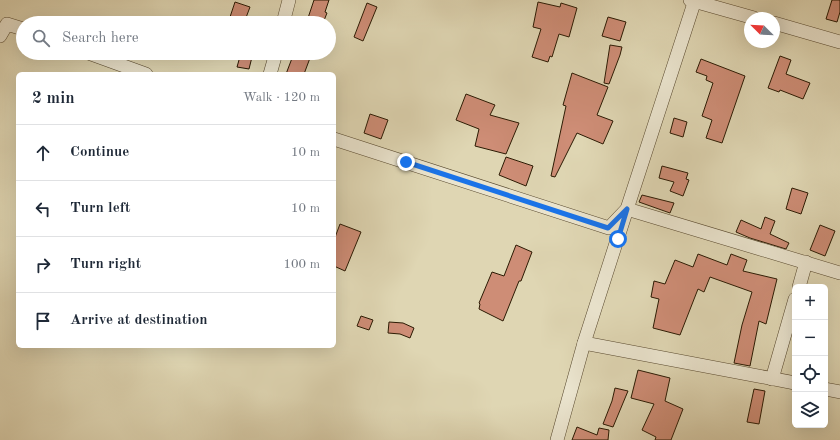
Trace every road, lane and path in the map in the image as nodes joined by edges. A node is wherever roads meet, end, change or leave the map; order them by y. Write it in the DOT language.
graph roads {
  1 [pos="289,0"];
  2 [pos="693,0"];
  3 [pos="744,15"];
  4 [pos="285,16"];
  5 [pos="780,25"];
  6 [pos="16,27"];
  7 [pos="0,36"];
  8 [pos="840,42"];
  9 [pos="107,60"];
  10 [pos="274,60"];
  11 [pos="140,72"];
  12 [pos="271,72"];
  13 [pos="336,140"];
  14 [pos="627,209"];
  15 [pos="806,262"];
  16 [pos="840,272"];
  17 [pos="800,284"];
  18 [pos="792,309"];
  19 [pos="584,343"];
  20 [pos="772,379"];
  21 [pos="792,382"];
  22 [pos="828,390"];
  23 [pos="840,392"];
  24 [pos="557,440"];
  1 -- 4 [label="street"];
  2 -- 3 [label="street"];
  2 -- 14 [label="street"];
  5 -- 8 [label="street"];
  6 -- 7 [label="street"];
  9 -- 11 [label="street"];
  10 -- 12 [label="street"];
  13 -- 14 [label="street"];
  14 -- 15 [label="street"];
  14 -- 19 [label="street"];
  15 -- 16 [label="street"];
  15 -- 17 [label="street"];
  18 -- 20 [label="street"];
  19 -- 20 [label="street"];
  19 -- 24 [label="street"];
  20 -- 21 [label="street"];
  22 -- 23 [label="street"];
}
